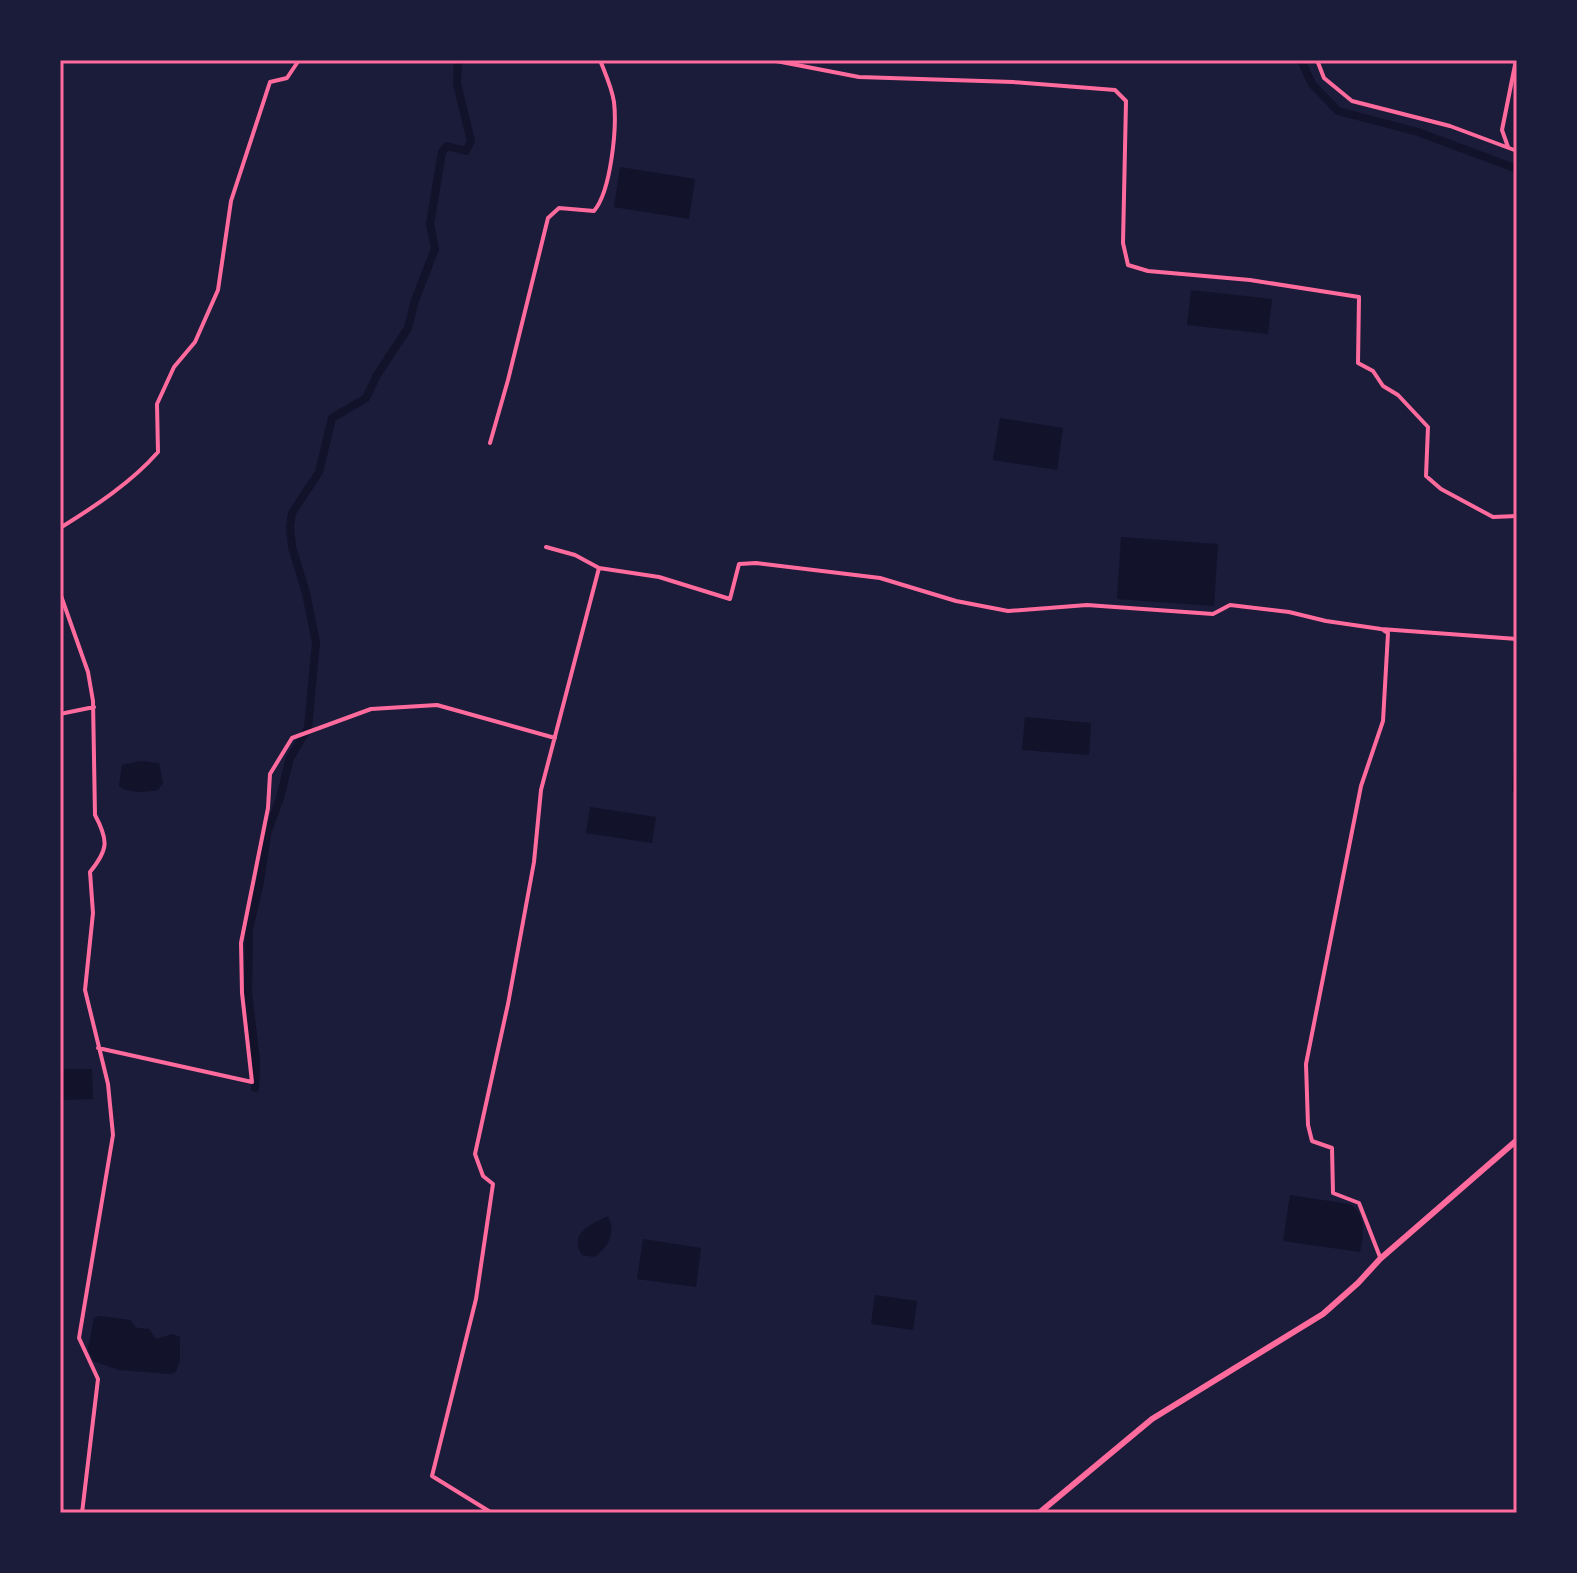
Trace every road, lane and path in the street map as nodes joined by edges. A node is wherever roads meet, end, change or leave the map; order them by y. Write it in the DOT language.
graph roads {
  1 [pos="299,60"];
  2 [pos="600,60"];
  3 [pos="771,60"];
  4 [pos="1317,60"];
  5 [pos="1516,60"];
  6 [pos="1508,148"];
  7 [pos="1517,151"];
  8 [pos="490,443"];
  9 [pos="1517,516"];
  10 [pos="60,528"];
  11 [pos="546,547"];
  12 [pos="599,568"];
  13 [pos="60,593"];
  14 [pos="1381,629"];
  15 [pos="1517,639"];
  16 [pos="94,707"];
  17 [pos="60,714"];
  18 [pos="555,738"];
  19 [pos="98,1048"];
  20 [pos="1517,1140"];
  21 [pos="1380,1259"];
  22 [pos="82,1513"];
  23 [pos="492,1513"];
  24 [pos="1039,1513"];
  1 -- 10 [label="street"];
  2 -- 8 [label="street"];
  3 -- 9 [label="street"];
  4 -- 6 [label="street"];
  5 -- 6 [label="street"];
  6 -- 7 [label="street"];
  11 -- 12 [label="street"];
  12 -- 14 [label="street"];
  12 -- 18 [label="street"];
  13 -- 16 [label="street"];
  14 -- 15 [label="street"];
  14 -- 21 [label="street"];
  16 -- 17 [label="street"];
  16 -- 19 [label="street"];
  18 -- 19 [label="street"];
  18 -- 23 [label="street"];
  19 -- 22 [label="street"];
  20 -- 21 [label="main road"];
  21 -- 24 [label="main road"];
}
